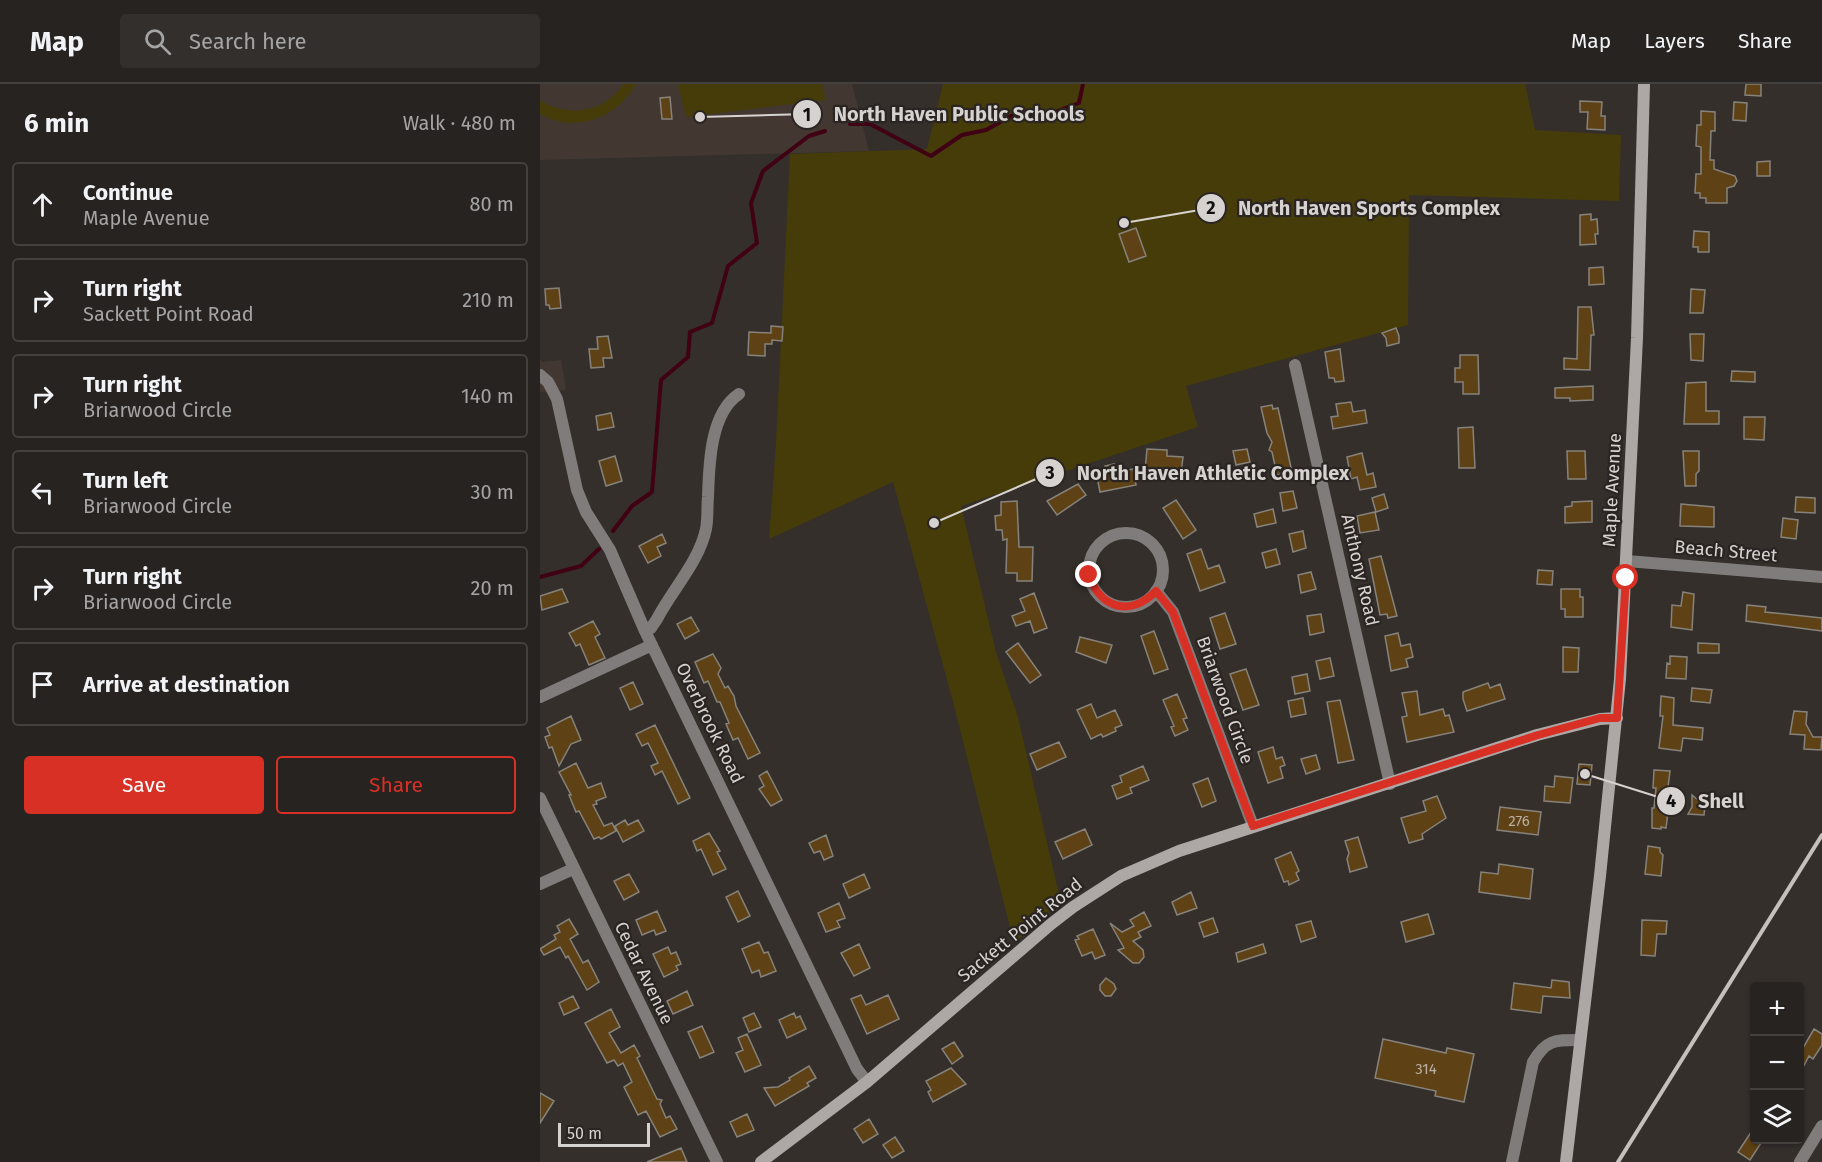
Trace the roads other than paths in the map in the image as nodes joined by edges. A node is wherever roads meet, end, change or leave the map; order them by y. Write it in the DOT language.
graph roads {
  1 [pos="1644,84"];
  2 [pos="1295,365"];
  3 [pos="540,375"];
  4 [pos="739,394"];
  5 [pos="1627,561"];
  6 [pos="1822,577"];
  7 [pos="1156,591"];
  8 [pos="645,632"];
  9 [pos="652,645"];
  10 [pos="540,697"];
  11 [pos="1617,718"];
  12 [pos="1390,784"];
  13 [pos="540,798"];
  14 [pos="1253,826"];
  15 [pos="573,868"];
  16 [pos="540,884"];
  17 [pos="1580,1040"];
  18 [pos="867,1082"];
  19 [pos="1822,1126"];
  20 [pos="717,1162"];
  21 [pos="761,1162"];
  22 [pos="1512,1162"];
  23 [pos="1566,1162"];
  24 [pos="1800,1162"];
  1 -- 5 [label="main road, Maple Avenue"];
  2 -- 12 [label="street, Anthony Road"];
  3 -- 8 [label="street, Overbrook Road"];
  4 -- 8 [label="street"];
  5 -- 6 [label="street, Beach Street"];
  5 -- 11 [label="main road, Maple Avenue"];
  7 -- 7 [label="street"];
  7 -- 14 [label="street, Briarwood Circle"];
  8 -- 9 [label="street, Overbrook Road"];
  9 -- 10 [label="street"];
  9 -- 18 [label="street, Overbrook Road"];
  11 -- 12 [label="main road, Sackett Point Road"];
  11 -- 17 [label="main road, Maple Avenue"];
  12 -- 14 [label="main road, Sackett Point Road"];
  13 -- 15 [label="street, Cedar Avenue"];
  14 -- 18 [label="main road, Sackett Point Road"];
  15 -- 16 [label="street"];
  15 -- 20 [label="street, Cedar Avenue"];
  17 -- 22 [label="street"];
  17 -- 23 [label="main road, Maple Avenue"];
  18 -- 21 [label="main road, Sackett Point Road"];
  19 -- 24 [label="street"];
}
